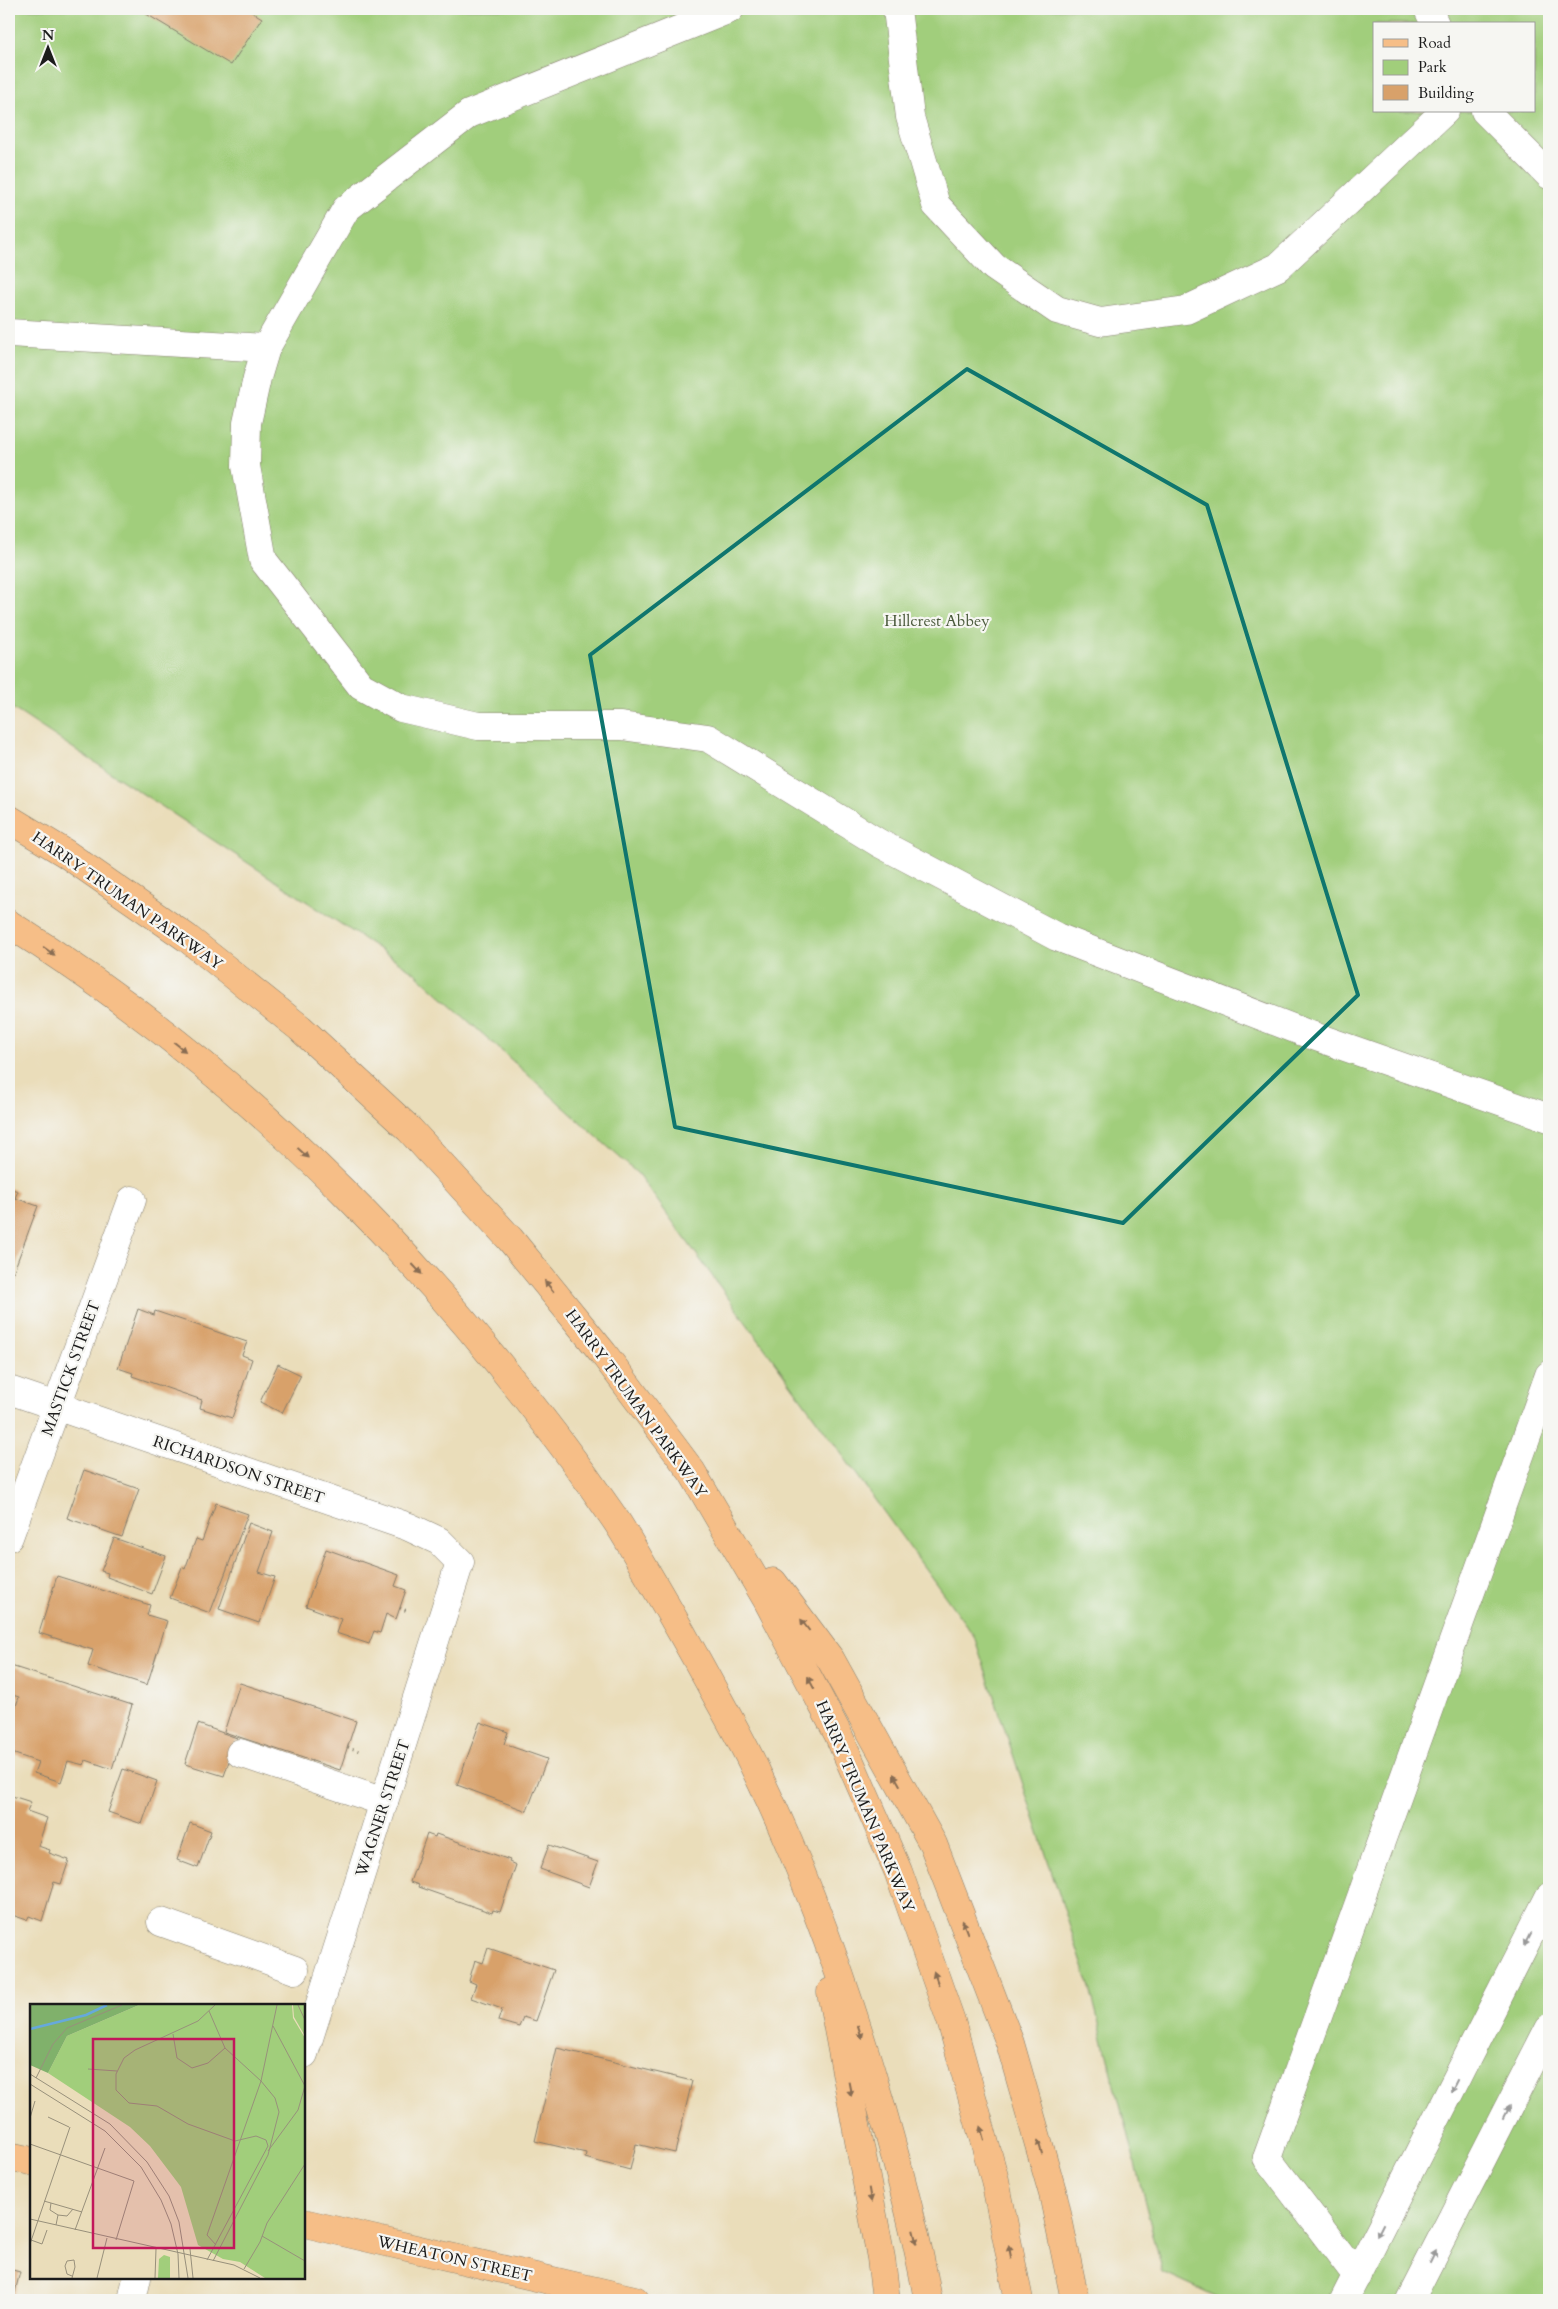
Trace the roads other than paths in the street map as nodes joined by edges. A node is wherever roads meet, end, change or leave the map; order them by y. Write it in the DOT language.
graph roads {
  1 [pos="730,9"];
  2 [pos="897,9"];
  3 [pos="1428,9"];
  4 [pos="1434,22"];
  5 [pos="1444,112"];
  6 [pos="1486,112"];
  7 [pos="1549,175"];
  8 [pos="9,333"];
  9 [pos="266,348"];
  10 [pos="9,819"];
  11 [pos="9,924"];
  12 [pos="1549,1118"];
  13 [pos="132,1200"];
  14 [pos="1549,1375"];
  15 [pos="9,1390"];
  16 [pos="55,1406"];
  17 [pos="692,1472"];
  18 [pos="9,1537"];
  19 [pos="460,1562"];
  20 [pos="240,1753"];
  21 [pos="384,1802"];
  22 [pos="1549,1897"];
  23 [pos="814,1904"];
  24 [pos="161,1922"];
  25 [pos="295,1970"];
  26 [pos="1549,2028"];
  27 [pos="305,2051"];
  28 [pos="9,2156"];
  29 [pos="30,2161"];
  30 [pos="305,2223"];
  31 [pos="137,2279"];
  32 [pos="1352,2293"];
  33 [pos="132,2300"];
  34 [pos="635,2300"];
  35 [pos="886,2300"];
  36 [pos="928,2300"];
  37 [pos="1019,2300"];
  38 [pos="1075,2300"];
  39 [pos="1410,2300"];
  1 -- 9 [label="street"];
  2 -- 5 [label="street"];
  3 -- 4 [label="street"];
  6 -- 7 [label="street"];
  8 -- 9 [label="street"];
  9 -- 12 [label="street"];
  17 -- 10 [label="main road, HARRY TRUMAN PARKWAY, one-way"];
  11 -- 23 [label="main road, one-way"];
  13 -- 16 [label="street, MASTICK STREET"];
  14 -- 32 [label="street"];
  15 -- 16 [label="street, RICHARDSON STREET"];
  16 -- 18 [label="street, MASTICK STREET"];
  16 -- 19 [label="street, RICHARDSON STREET"];
  37 -- 17 [label="main road, HARRY TRUMAN PARKWAY, one-way"];
  38 -- 17 [label="main road, one-way"];
  19 -- 21 [label="street, WAGNER STREET"];
  20 -- 21 [label="street"];
  21 -- 27 [label="street, WAGNER STREET"];
  22 -- 32 [label="street, one-way"];
  23 -- 35 [label="main road, one-way"];
  23 -- 36 [label="main road, one-way"];
  24 -- 25 [label="street"];
  39 -- 26 [label="street, one-way"];
  28 -- 29 [label="main road"];
  30 -- 34 [label="main road, WHEATON STREET"];
  31 -- 33 [label="street"];
}
